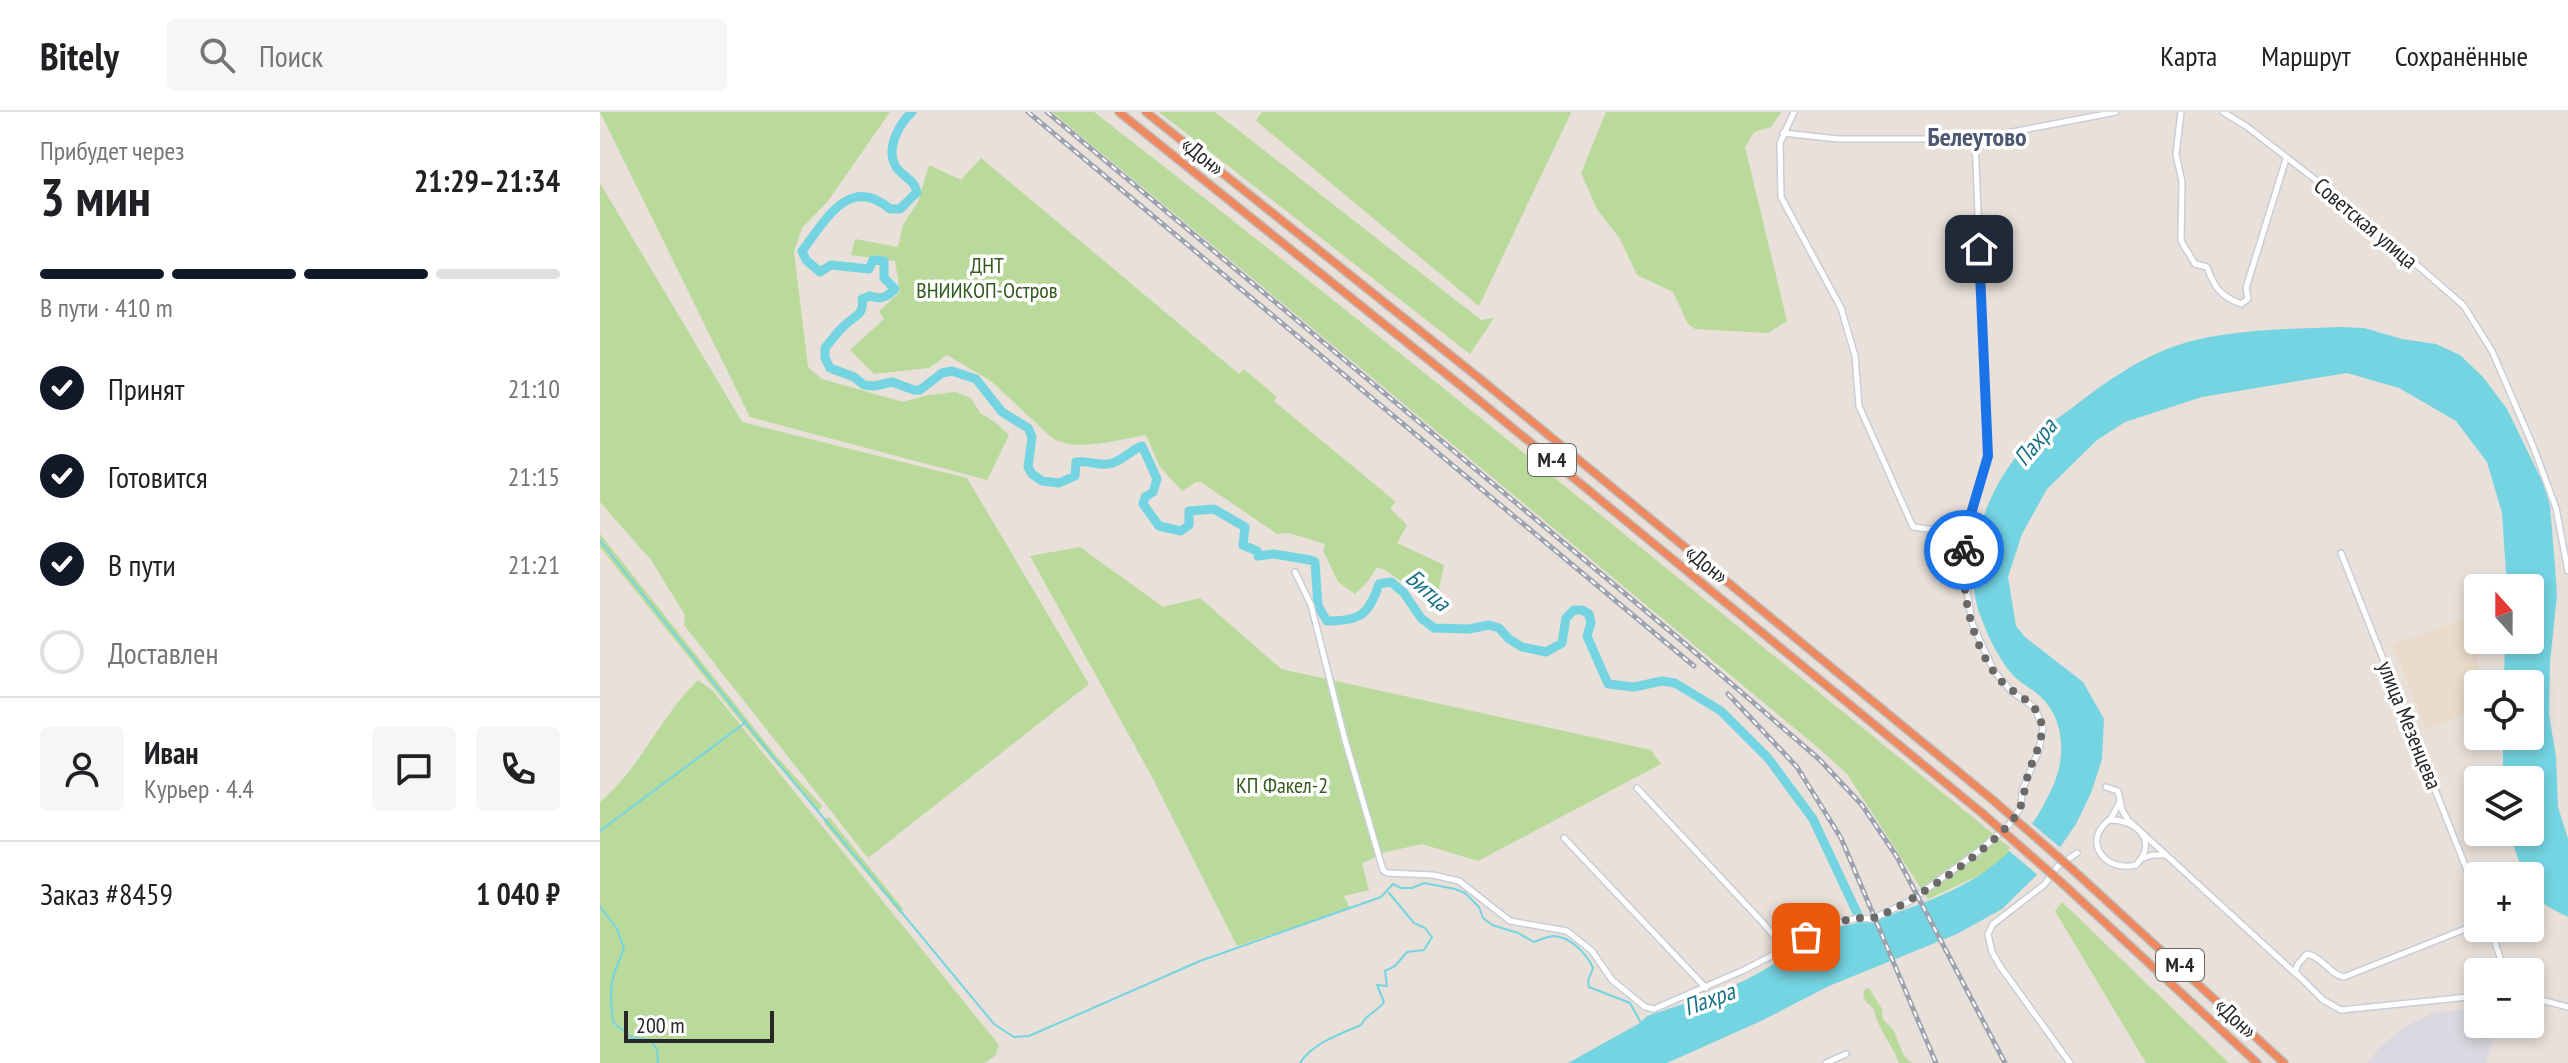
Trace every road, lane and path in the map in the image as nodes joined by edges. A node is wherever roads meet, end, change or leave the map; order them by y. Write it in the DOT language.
graph roads {
  1 [pos="1119,112"];
  2 [pos="1146,112"];
  3 [pos="1794,112"];
  4 [pos="2116,112"];
  5 [pos="2181,112"];
  6 [pos="2223,112"];
  7 [pos="1783,133"];
  8 [pos="1975,139"];
  9 [pos="2286,158"];
  10 [pos="1965,534"];
  11 [pos="2341,553"];
  12 [pos="2568,571"];
  13 [pos="1295,572"];
  14 [pos="2106,787"];
  15 [pos="1637,788"];
  16 [pos="2120,802"];
  17 [pos="2109,820"];
  18 [pos="2137,829"];
  19 [pos="1564,838"];
  20 [pos="2077,853"];
  21 [pos="2167,856"];
  22 [pos="2143,858"];
  23 [pos="2464,863"];
  24 [pos="2464,930"];
  25 [pos="1784,948"];
  26 [pos="2298,976"];
  27 [pos="1706,988"];
  28 [pos="2464,997"];
  29 [pos="2544,1001"];
  30 [pos="2568,1007"];
  31 [pos="1846,1054"];
  32 [pos="1826,1063"];
  33 [pos="2070,1063"];
  34 [pos="2257,1063"];
  35 [pos="2284,1063"];
  1 -- 34 [label="highway, «Дон» / М-4, bridge"];
  2 -- 35 [label="highway, «Дон» / М-4, bridge"];
  3 -- 7 [label="street"];
  4 -- 8 [label="street"];
  5 -- 9 [label="street"];
  6 -- 9 [label="street, Советская улица"];
  7 -- 8 [label="street"];
  7 -- 10 [label="street"];
  8 -- 10 [label="street"];
  9 -- 12 [label="street, Советская улица"];
  10 -- 25 [label="street"];
  11 -- 23 [label="street, улица Мезенцева"];
  13 -- 27 [label="street"];
  14 -- 16 [label="street"];
  15 -- 25 [label="street"];
  16 -- 17 [label="street"];
  16 -- 18 [label="street"];
  17 -- 18 [label="street"];
  17 -- 22 [label="street"];
  18 -- 21 [label="street"];
  18 -- 22 [label="street"];
  19 -- 27 [label="street"];
  20 -- 33 [label="street"];
  21 -- 22 [label="street"];
  21 -- 26 [label="street"];
  24 -- 26 [label="street"];
  25 -- 27 [label="street"];
  26 -- 28 [label="street"];
  29 -- 30 [label="street"];
  31 -- 32 [label="street"];
}
